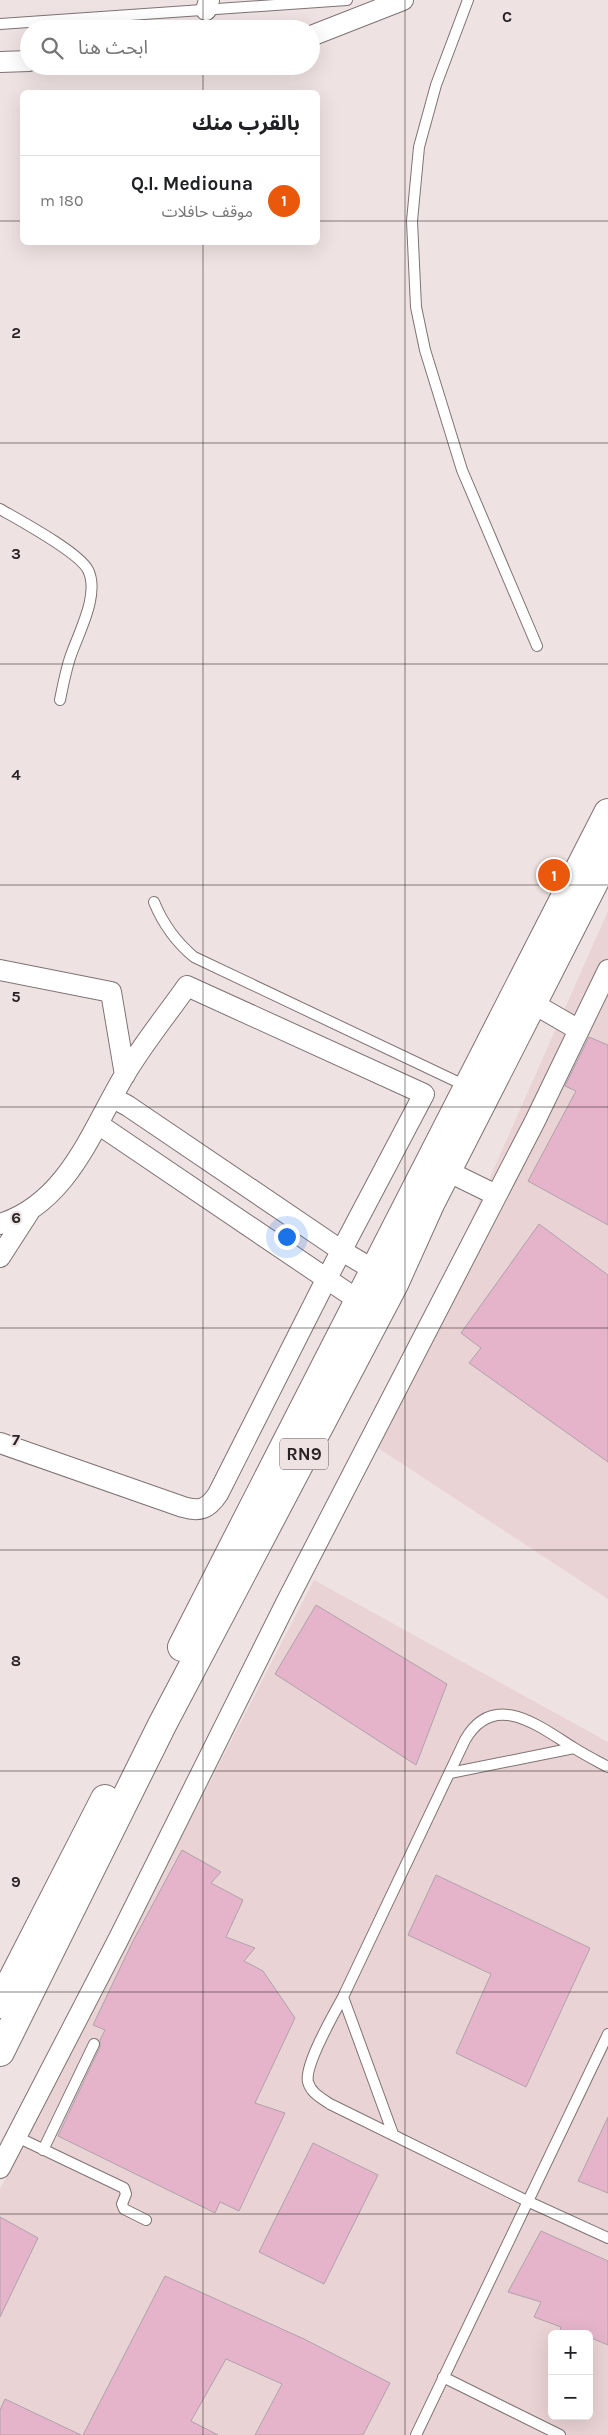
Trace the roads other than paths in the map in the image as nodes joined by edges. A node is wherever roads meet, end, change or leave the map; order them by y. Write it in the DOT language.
graph roads {
  1 [pos="347,0"];
  2 [pos="403,0"];
  3 [pos="468,0"];
  4 [pos="208,5"];
  5 [pos="44,20"];
  6 [pos="20,22"];
  7 [pos="0,24"];
  8 [pos="320,32"];
  9 [pos="20,61"];
  10 [pos="0,62"];
  11 [pos="0,509"];
  12 [pos="537,646"];
  13 [pos="60,700"];
  14 [pos="608,814"];
  15 [pos="608,855"];
  16 [pos="154,902"];
  17 [pos="0,970"];
  18 [pos="608,970"];
  19 [pos="534,1004"];
  20 [pos="579,1030"];
  21 [pos="124,1075"];
  22 [pos="467,1087"];
  23 [pos="110,1100"];
  24 [pos="98,1124"];
  25 [pos="447,1172"];
  26 [pos="239,1182"];
  27 [pos="496,1195"];
  28 [pos="220,1208"];
  29 [pos="29,1212"];
  30 [pos="0,1224"];
  31 [pos="342,1251"];
  32 [pos="0,1257"];
  33 [pos="374,1270"];
  34 [pos="327,1278"];
  35 [pos="358,1300"];
  36 [pos="0,1443"];
  37 [pos="574,1748"];
  38 [pos="608,1767"];
  39 [pos="450,1773"];
  40 [pos="6,1977"];
  41 [pos="343,1997"];
  42 [pos="0,2004"];
  43 [pos="608,2034"];
  44 [pos="94,2044"];
  45 [pos="0,2052"];
  46 [pos="8,2133"];
  47 [pos="393,2134"];
  48 [pos="43,2150"];
  49 [pos="0,2168"];
  50 [pos="527,2201"];
  51 [pos="146,2220"];
  52 [pos="608,2238"];
  53 [pos="443,2377"];
  54 [pos="416,2435"];
  55 [pos="560,2435"];
  1 -- 4 [label="lane"];
  2 -- 8 [label="street"];
  3 -- 12 [label="lane"];
  4 -- 5 [label="lane"];
  6 -- 7 [label="lane"];
  9 -- 10 [label="street"];
  11 -- 13 [label="lane"];
  14 -- 22 [label="highway, RN9"];
  15 -- 19 [label="highway, RN9"];
  16 -- 22 [label="lane"];
  17 -- 21 [label="street"];
  18 -- 20 [label="street"];
  19 -- 20 [label="street"];
  19 -- 25 [label="highway, RN9"];
  20 -- 27 [label="street"];
  21 -- 23 [label="street"];
  21 -- 31 [label="street"];
  22 -- 33 [label="highway, RN9"];
  23 -- 24 [label="street"];
  23 -- 26 [label="street"];
  24 -- 28 [label="street"];
  24 -- 29 [label="street"];
  25 -- 27 [label="street"];
  25 -- 45 [label="highway, RN9"];
  26 -- 28 [label="street"];
  26 -- 31 [label="street"];
  27 -- 46 [label="street"];
  28 -- 34 [label="street"];
  29 -- 30 [label="street"];
  29 -- 32 [label="street"];
  31 -- 33 [label="street"];
  31 -- 34 [label="street"];
  33 -- 35 [label="highway, RN9"];
  34 -- 35 [label="street"];
  34 -- 36 [label="street"];
  35 -- 40 [label="highway, RN9"];
  37 -- 38 [label="lane"];
  37 -- 39 [label="lane"];
  37 -- 39 [label="lane"];
  39 -- 41 [label="lane"];
  40 -- 42 [label="highway, RN9"];
  41 -- 47 [label="lane"];
  41 -- 47 [label="lane"];
  43 -- 50 [label="lane"];
  44 -- 48 [label="lane"];
  46 -- 48 [label="lane"];
  46 -- 49 [label="street"];
  47 -- 50 [label="lane"];
  48 -- 51 [label="lane"];
  50 -- 52 [label="lane"];
  50 -- 53 [label="lane"];
  53 -- 54 [label="lane"];
  53 -- 55 [label="lane"];
}
